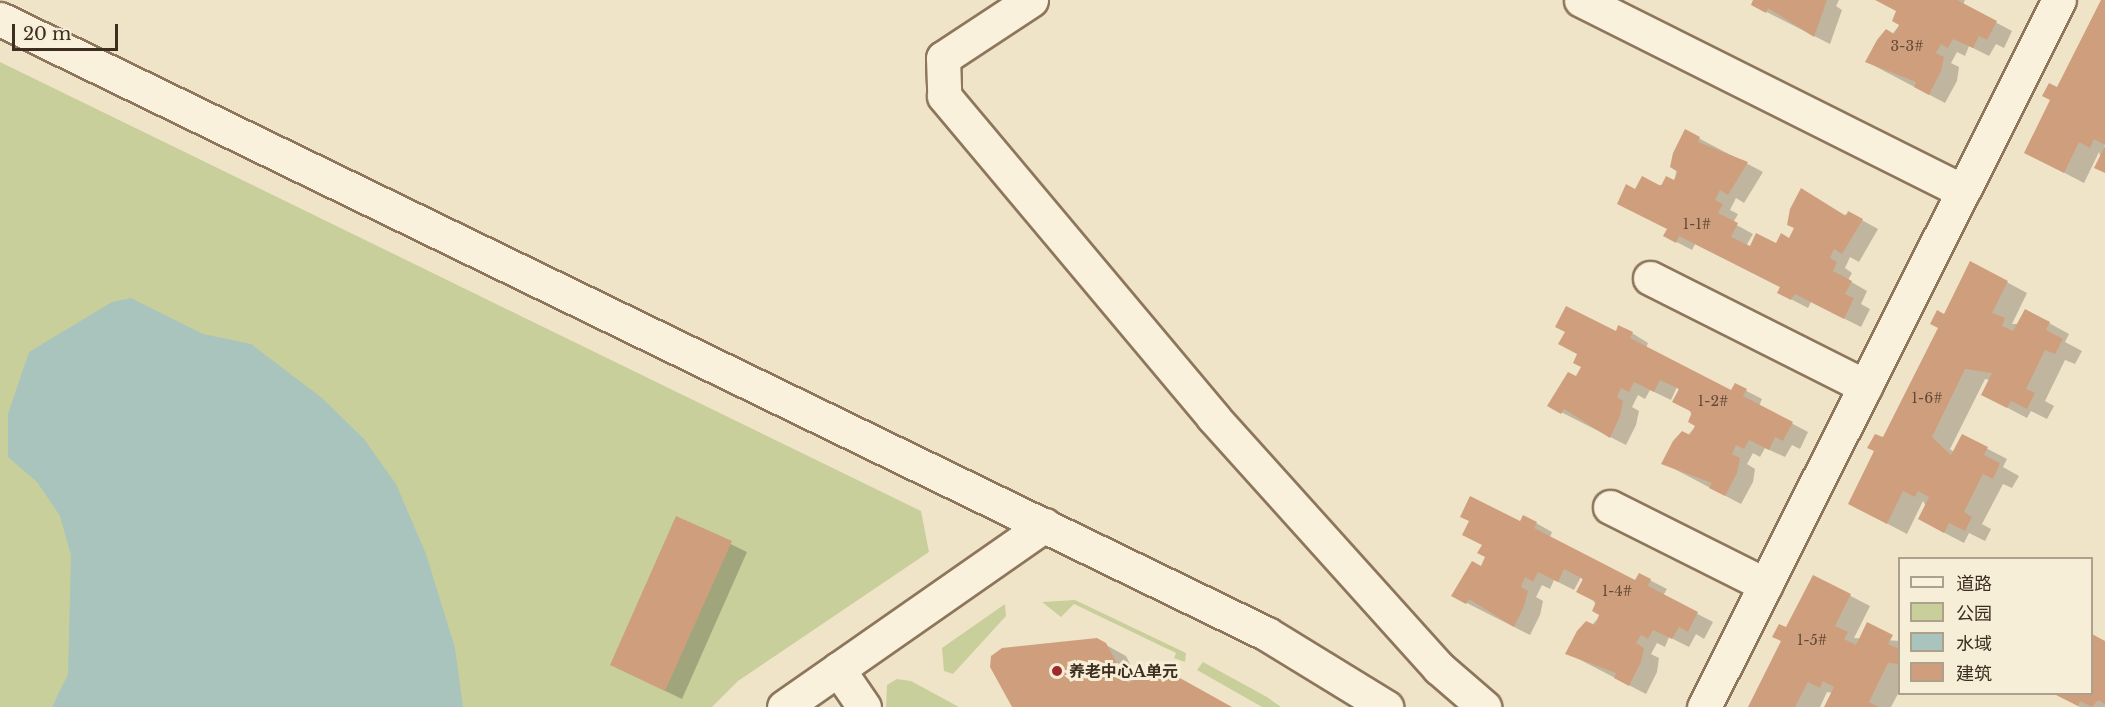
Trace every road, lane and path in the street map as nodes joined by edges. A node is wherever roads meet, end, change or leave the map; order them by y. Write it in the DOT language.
graph roads {
  1 [pos="1031,0"];
  2 [pos="1581,0"];
  3 [pos="2059,0"];
  4 [pos="0,19"];
  5 [pos="1963,191"];
  6 [pos="1650,278"];
  7 [pos="1865,386"];
  8 [pos="1610,507"];
  9 [pos="1045,525"];
  10 [pos="1766,585"];
  11 [pos="838,669"];
  12 [pos="784,707"];
  13 [pos="864,707"];
  14 [pos="1386,707"];
  15 [pos="1484,707"];
  16 [pos="1704,707"];
  1 -- 15 [label="street"];
  2 -- 5 [label="street"];
  3 -- 5 [label="street"];
  4 -- 9 [label="street"];
  5 -- 7 [label="street"];
  6 -- 7 [label="street"];
  7 -- 10 [label="street"];
  8 -- 10 [label="street"];
  9 -- 11 [label="street"];
  9 -- 14 [label="street"];
  10 -- 16 [label="street"];
  11 -- 12 [label="street"];
  11 -- 13 [label="street"];
}
